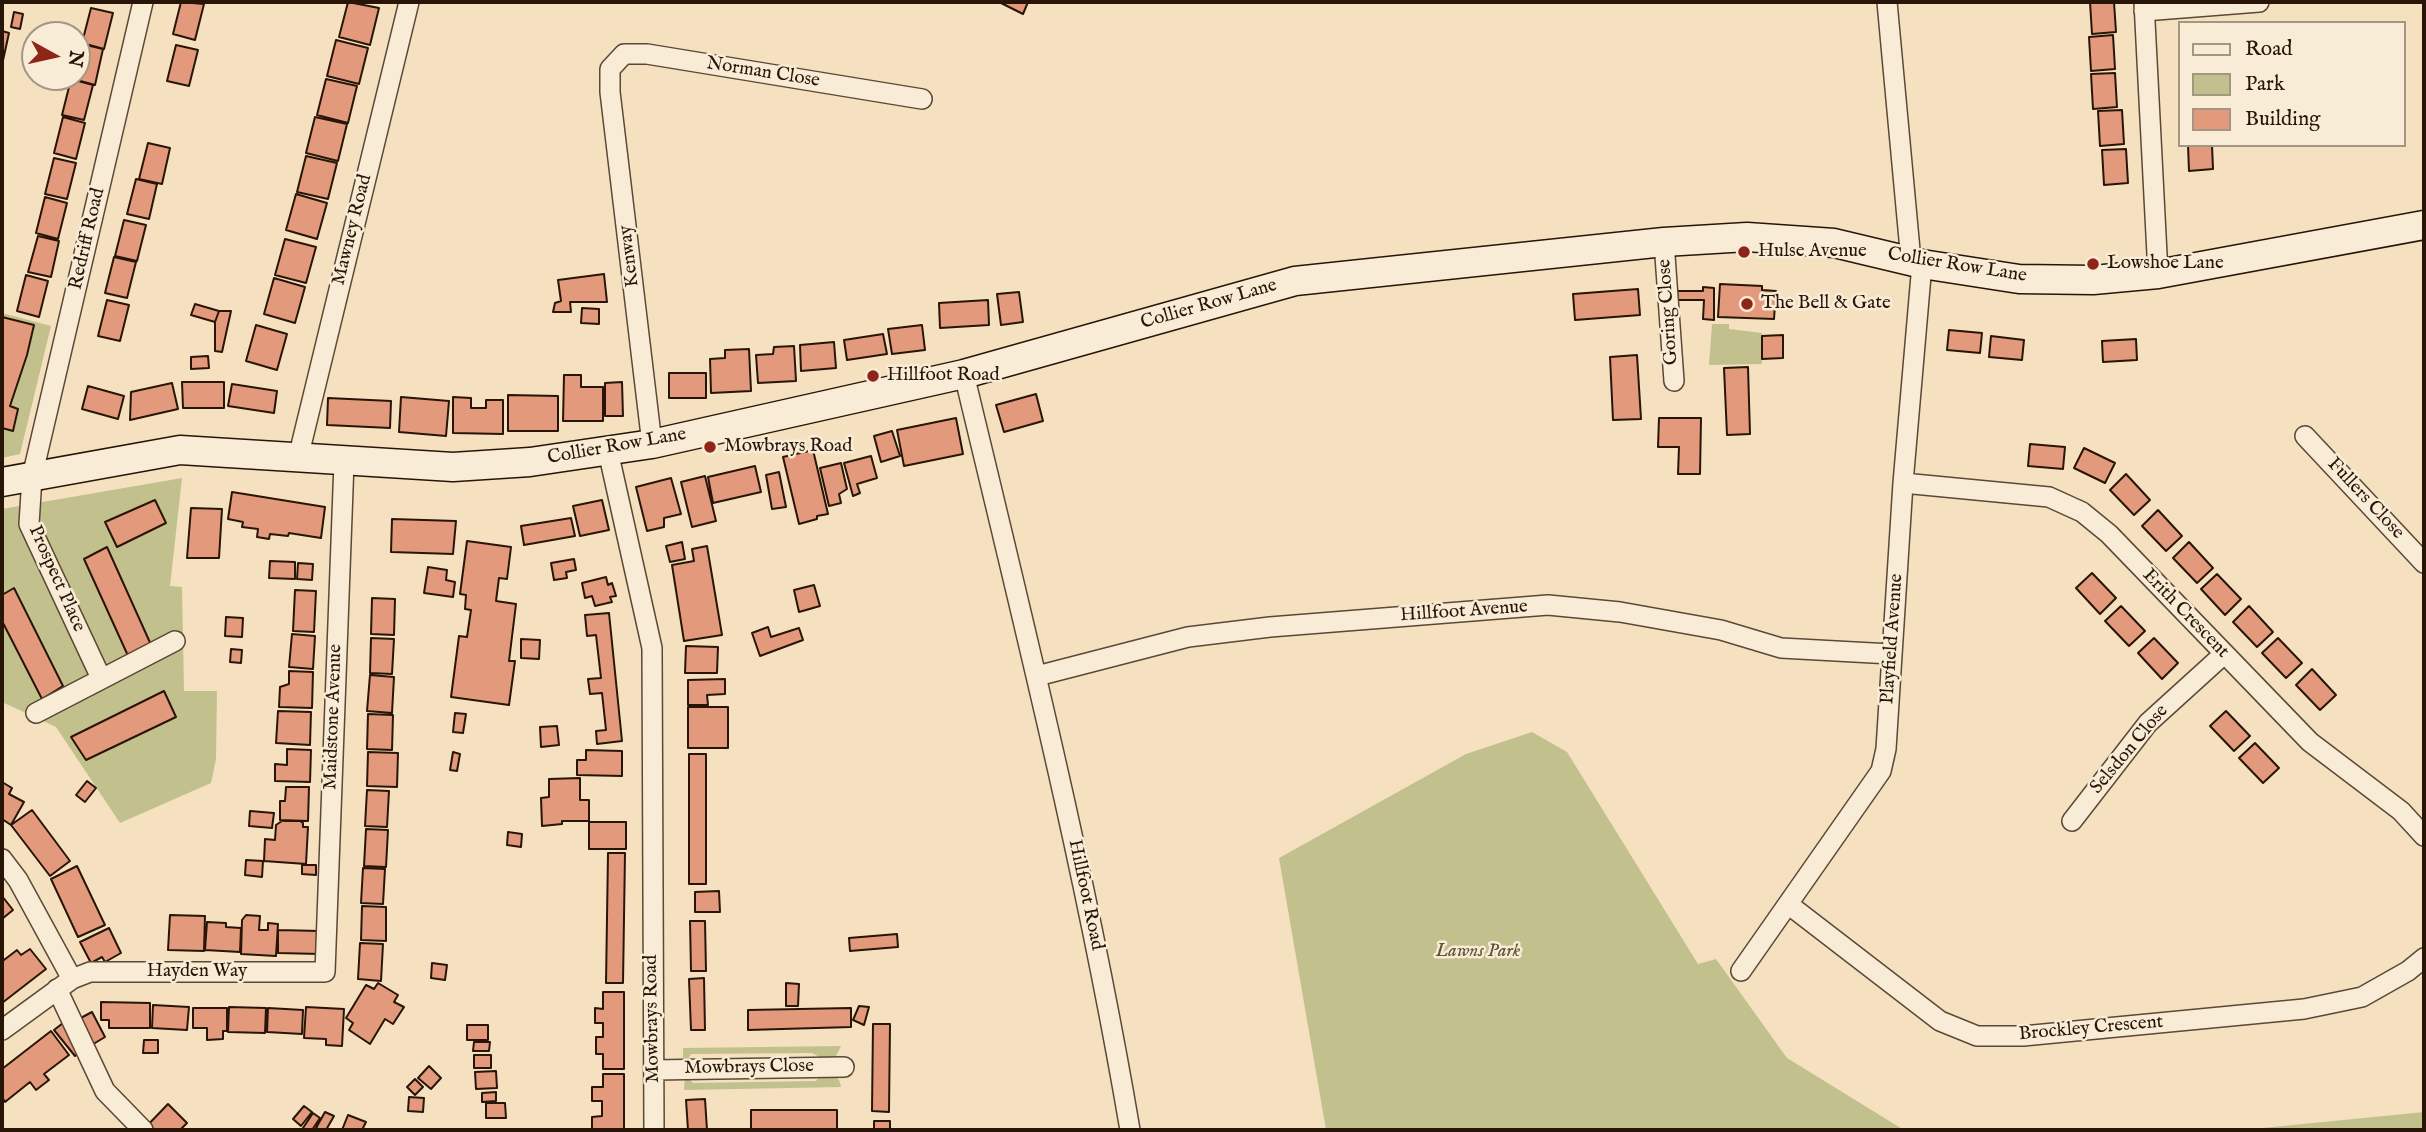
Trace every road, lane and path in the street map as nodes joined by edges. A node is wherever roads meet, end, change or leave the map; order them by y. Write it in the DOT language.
graph roads {
  1 [pos="143,2"];
  2 [pos="409,2"];
  3 [pos="1887,2"];
  4 [pos="2259,2"];
  5 [pos="2144,6"];
  6 [pos="610,69"];
  7 [pos="922,99"];
  8 [pos="2424,225"];
  9 [pos="1664,242"];
  10 [pos="1917,262"];
  11 [pos="2158,274"];
  12 [pos="964,374"];
  13 [pos="1675,381"];
  14 [pos="2305,436"];
  15 [pos="652,444"];
  16 [pos="608,451"];
  17 [pos="298,458"];
  18 [pos="344,462"];
  19 [pos="32,477"];
  20 [pos="2,482"];
  21 [pos="1903,484"];
  22 [pos="2424,563"];
  23 [pos="175,641"];
  24 [pos="1891,654"];
  25 [pos="2224,654"];
  26 [pos="1037,676"];
  27 [pos="101,678"];
  28 [pos="36,713"];
  29 [pos="2072,821"];
  30 [pos="2424,836"];
  31 [pos="2,859"];
  32 [pos="1788,904"];
  33 [pos="2424,958"];
  34 [pos="1741,971"];
  35 [pos="325,972"];
  36 [pos="64,984"];
  37 [pos="2,1030"];
  38 [pos="844,1067"];
  39 [pos="653,1070"];
  40 [pos="143,1130"];
  41 [pos="654,1130"];
  42 [pos="1130,1130"];
  1 -- 19 [label="street, Redriff Road"];
  2 -- 17 [label="street, Mawney Road"];
  3 -- 10 [label="street"];
  4 -- 5 [label="street"];
  5 -- 11 [label="street"];
  6 -- 7 [label="street, Norman Close"];
  6 -- 15 [label="street, Kenway"];
  8 -- 11 [label="main road, Collier Row Lane"];
  9 -- 10 [label="main road, Collier Row Lane"];
  9 -- 12 [label="main road, Collier Row Lane"];
  9 -- 13 [label="street, Goring Close"];
  10 -- 11 [label="main road, Collier Row Lane"];
  10 -- 21 [label="street, Playfield Avenue"];
  12 -- 15 [label="main road, Collier Row Lane"];
  12 -- 26 [label="street, Hillfoot Road"];
  14 -- 22 [label="street, Fullers Close"];
  15 -- 16 [label="main road, Collier Row Lane"];
  16 -- 18 [label="main road, Collier Row Lane"];
  16 -- 39 [label="street, Mowbrays Road"];
  17 -- 18 [label="main road, Collier Row Lane"];
  17 -- 19 [label="main road, Collier Row Lane"];
  18 -- 35 [label="street, Maidstone Avenue"];
  19 -- 20 [label="main road, Collier Row Lane"];
  19 -- 27 [label="street, Prospect Place"];
  21 -- 24 [label="street, Playfield Avenue"];
  21 -- 25 [label="street, Erith Crescent"];
  23 -- 27 [label="street"];
  24 -- 26 [label="street, Hillfoot Avenue"];
  24 -- 32 [label="street, Playfield Avenue"];
  25 -- 29 [label="street, Selsdon Close"];
  25 -- 30 [label="street, Erith Crescent"];
  26 -- 42 [label="street, Hillfoot Road"];
  27 -- 28 [label="street"];
  31 -- 36 [label="street"];
  32 -- 33 [label="street, Brockley Crescent"];
  32 -- 34 [label="street, Playfield Avenue"];
  35 -- 36 [label="street, Hayden Way"];
  36 -- 37 [label="street"];
  36 -- 40 [label="street"];
  38 -- 39 [label="street, Mowbrays Close"];
  39 -- 41 [label="street, Mowbrays Road"];
}
